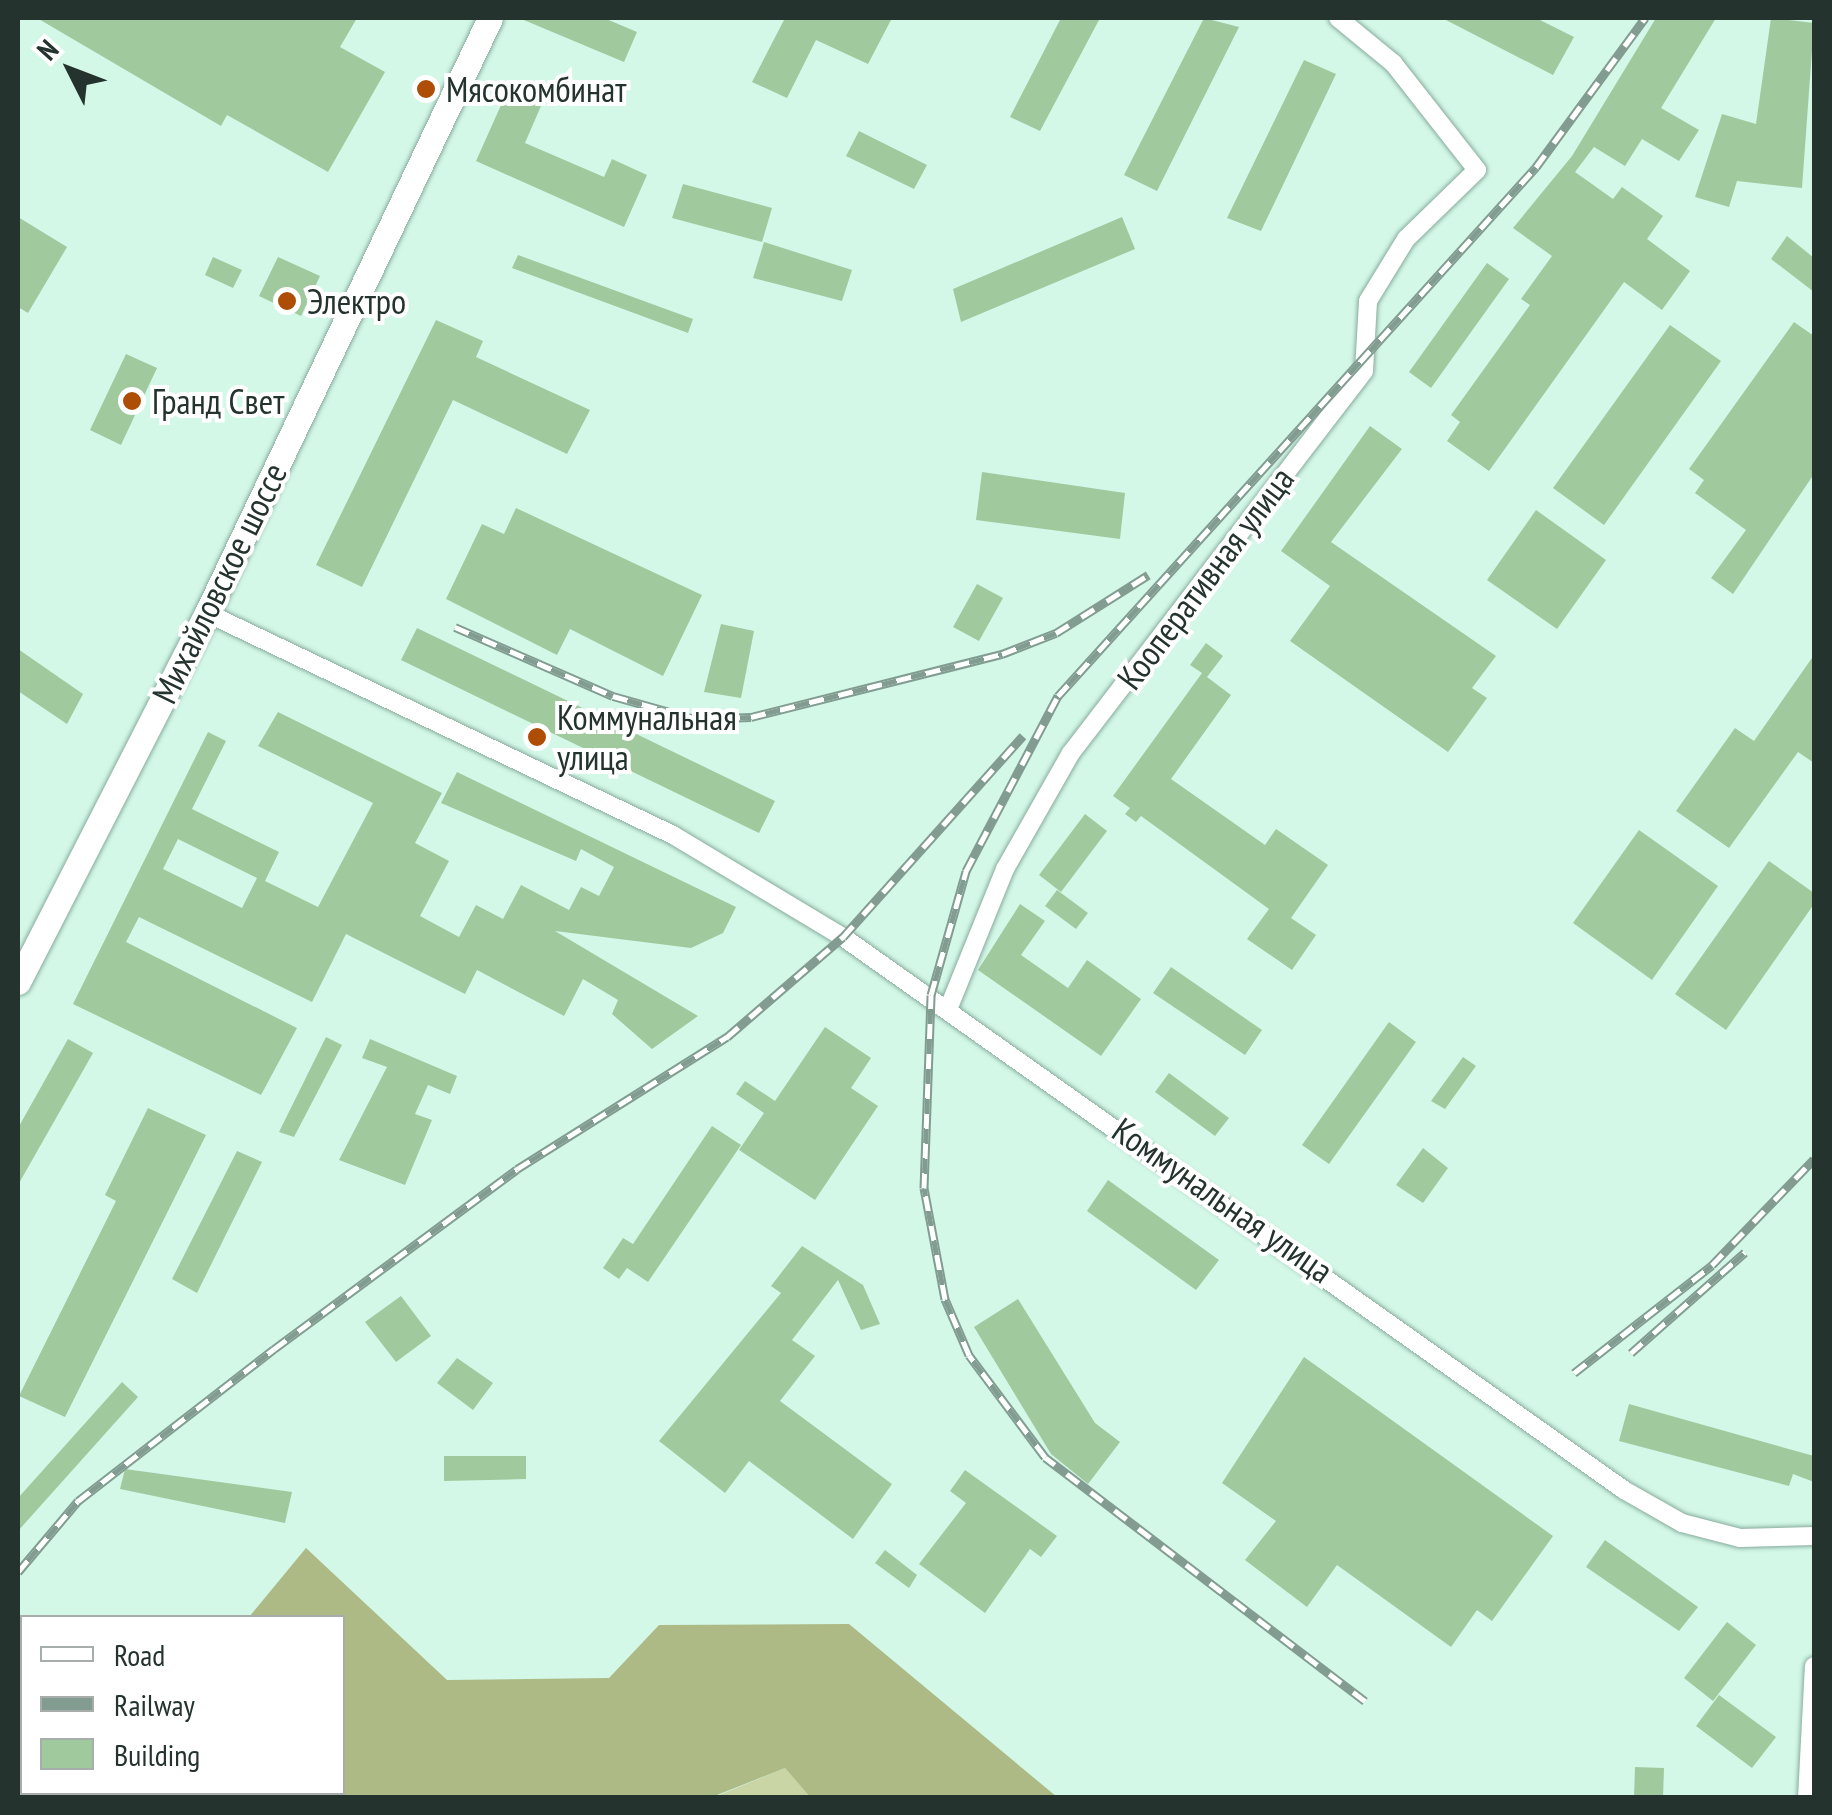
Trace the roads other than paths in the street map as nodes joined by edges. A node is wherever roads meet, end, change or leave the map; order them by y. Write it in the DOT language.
graph roads {
  1 [pos="490,18"];
  2 [pos="1338,18"];
  3 [pos="207,613"];
  4 [pos="18,982"];
  5 [pos="949,1007"];
  6 [pos="1814,1536"];
  7 [pos="1814,1666"];
  8 [pos="1807,1798"];
  1 -- 3 [label="main road, Михайловское шоссе"];
  2 -- 5 [label="street, Кооперативная улица"];
  3 -- 4 [label="main road, Михайловское шоссе"];
  3 -- 5 [label="street, Коммунальная улица"];
  5 -- 6 [label="street, Коммунальная улица"];
  7 -- 8 [label="street"];
}
